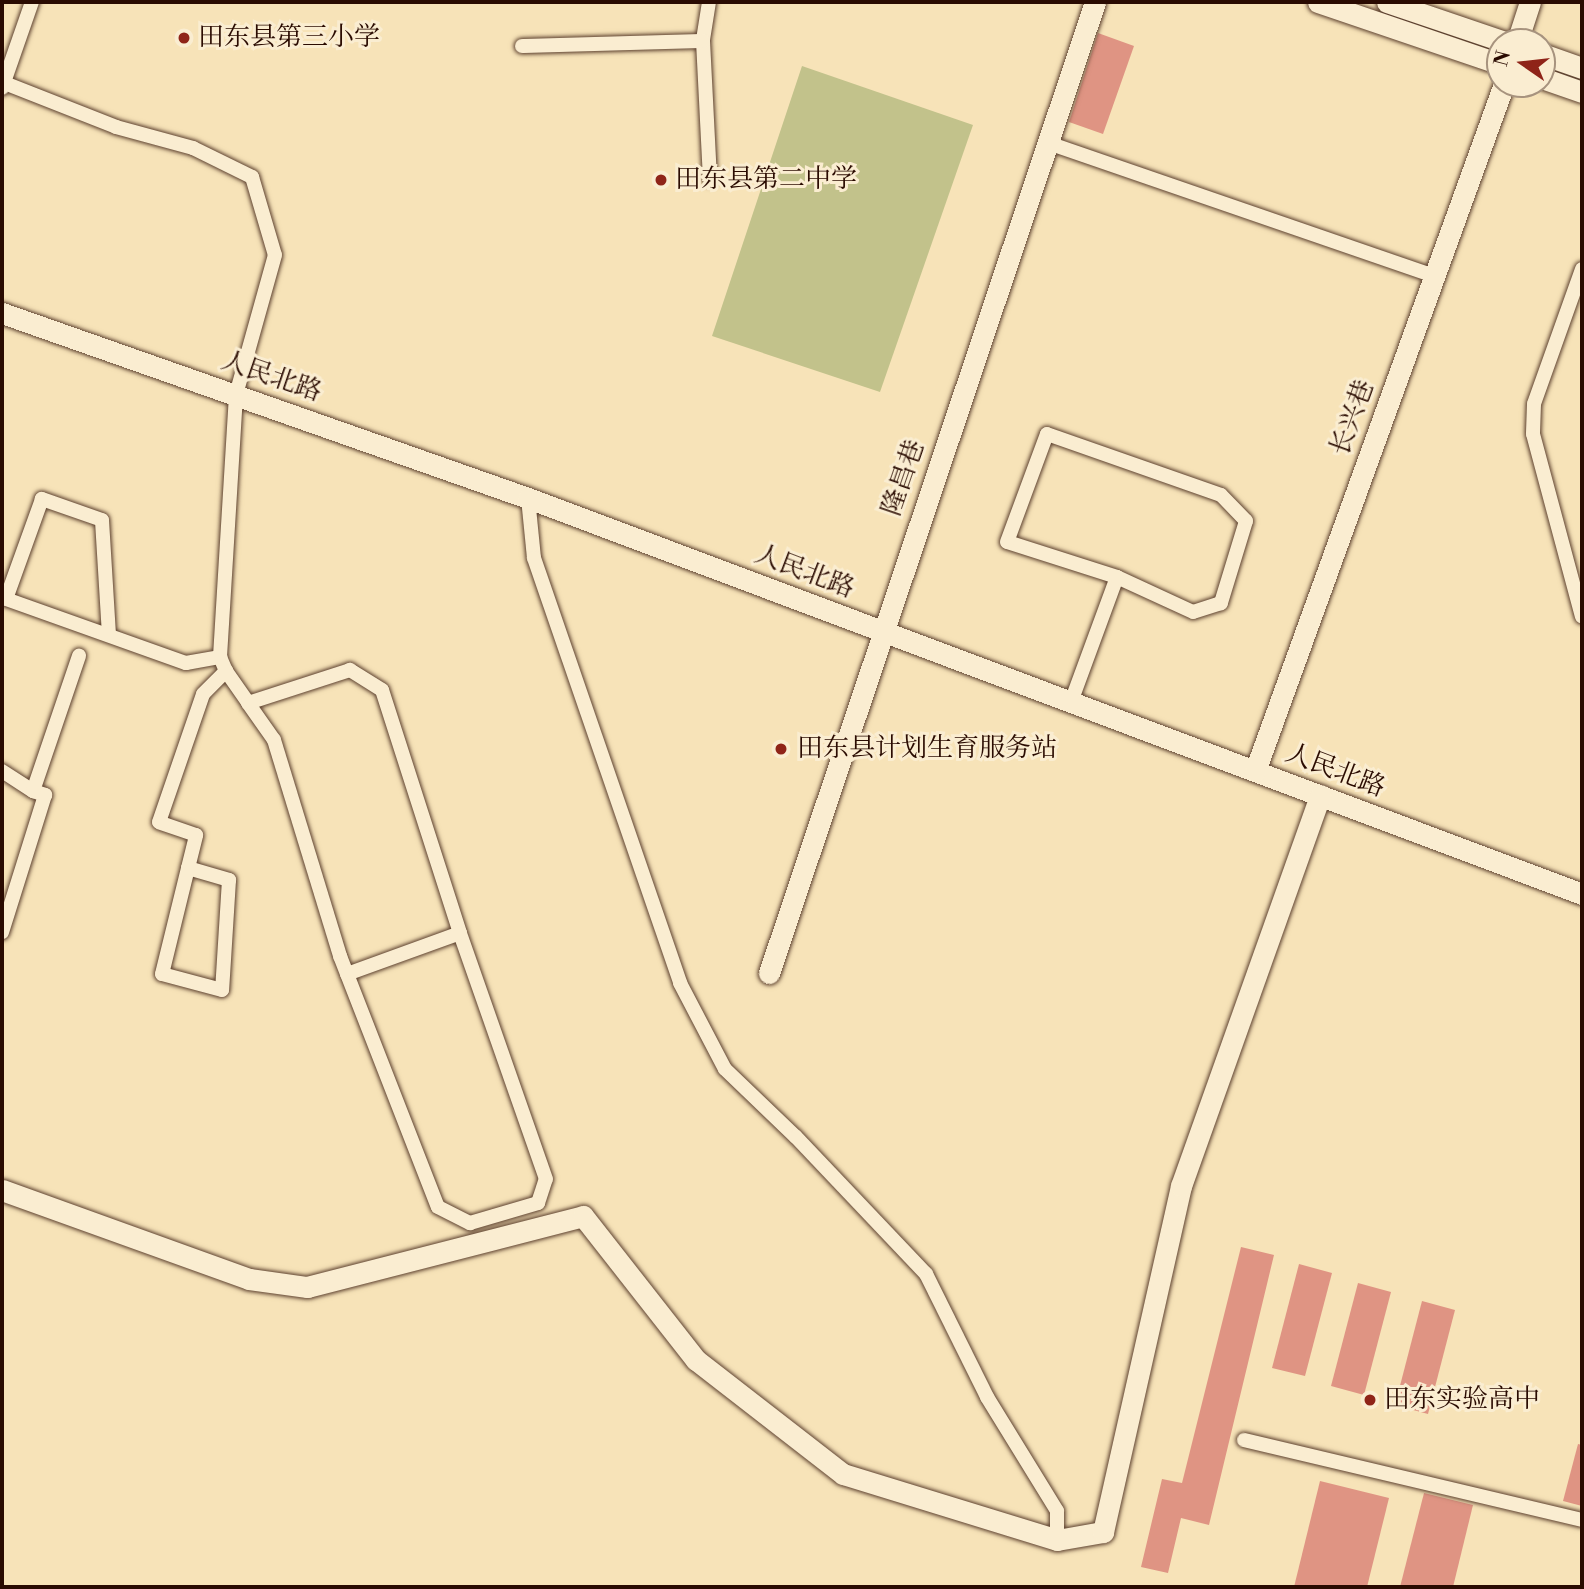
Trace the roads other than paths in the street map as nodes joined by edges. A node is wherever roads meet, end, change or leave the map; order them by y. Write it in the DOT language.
graph roads {
  1 [pos="32,2"];
  2 [pos="709,2"];
  3 [pos="1095,2"];
  4 [pos="1318,2"];
  5 [pos="1387,2"];
  6 [pos="1530,2"];
  7 [pos="1522,28"];
  8 [pos="1486,35"];
  9 [pos="703,41"];
  10 [pos="522,46"];
  11 [pos="1486,59"];
  12 [pos="1556,59"];
  13 [pos="1582,68"];
  14 [pos="1556,83"];
  15 [pos="2,84"];
  16 [pos="1582,92"];
  17 [pos="1499,98"];
  18 [pos="1048,143"];
  19 [pos="709,179"];
  20 [pos="1582,269"];
  21 [pos="1434,276"];
  22 [pos="2,313"];
  23 [pos="236,395"];
  24 [pos="528,498"];
  25 [pos="1116,577"];
  26 [pos="1582,617"];
  27 [pos="882,631"];
  28 [pos="109,635"];
  29 [pos="79,656"];
  30 [pos="223,664"];
  31 [pos="1071,702"];
  32 [pos="248,703"];
  33 [pos="2,771"];
  34 [pos="1255,771"];
  35 [pos="33,791"];
  36 [pos="1320,795"];
  37 [pos="188,868"];
  38 [pos="1582,894"];
  39 [pos="2,932"];
  40 [pos="460,933"];
  41 [pos="769,973"];
  42 [pos="347,974"];
  43 [pos="2,1190"];
  44 [pos="1244,1440"];
  45 [pos="1582,1520"];
  46 [pos="1057,1540"];
  1 -- 15 [label="street"];
  2 -- 9 [label="street"];
  3 -- 18 [label="street, 隆昌巷"];
  4 -- 11 [label="street"];
  5 -- 8 [label="street"];
  6 -- 7 [label="street"];
  9 -- 10 [label="street"];
  9 -- 19 [label="street"];
  12 -- 13 [label="street"];
  14 -- 16 [label="street"];
  15 -- 23 [label="street"];
  17 -- 21 [label="street, 长兴巷"];
  18 -- 21 [label="street"];
  18 -- 27 [label="street, 隆昌巷"];
  20 -- 26 [label="street"];
  21 -- 34 [label="street, 长兴巷"];
  22 -- 23 [label="street, 人民北路"];
  23 -- 24 [label="street, 人民北路"];
  23 -- 30 [label="street"];
  24 -- 27 [label="street, 人民北路"];
  24 -- 46 [label="street"];
  25 -- 25 [label="street"];
  25 -- 31 [label="street"];
  27 -- 31 [label="street, 人民北路"];
  27 -- 41 [label="street, 隆昌巷"];
  28 -- 28 [label="street"];
  28 -- 30 [label="street"];
  29 -- 35 [label="street"];
  30 -- 32 [label="street"];
  30 -- 37 [label="street"];
  31 -- 34 [label="street, 人民北路"];
  32 -- 40 [label="street"];
  32 -- 42 [label="street"];
  33 -- 35 [label="street"];
  34 -- 36 [label="street, 人民北路"];
  35 -- 39 [label="street"];
  36 -- 38 [label="street, 人民北路"];
  36 -- 46 [label="street"];
  37 -- 37 [label="street"];
  40 -- 42 [label="street"];
  40 -- 42 [label="street"];
  43 -- 46 [label="street"];
  44 -- 45 [label="street"];
}
